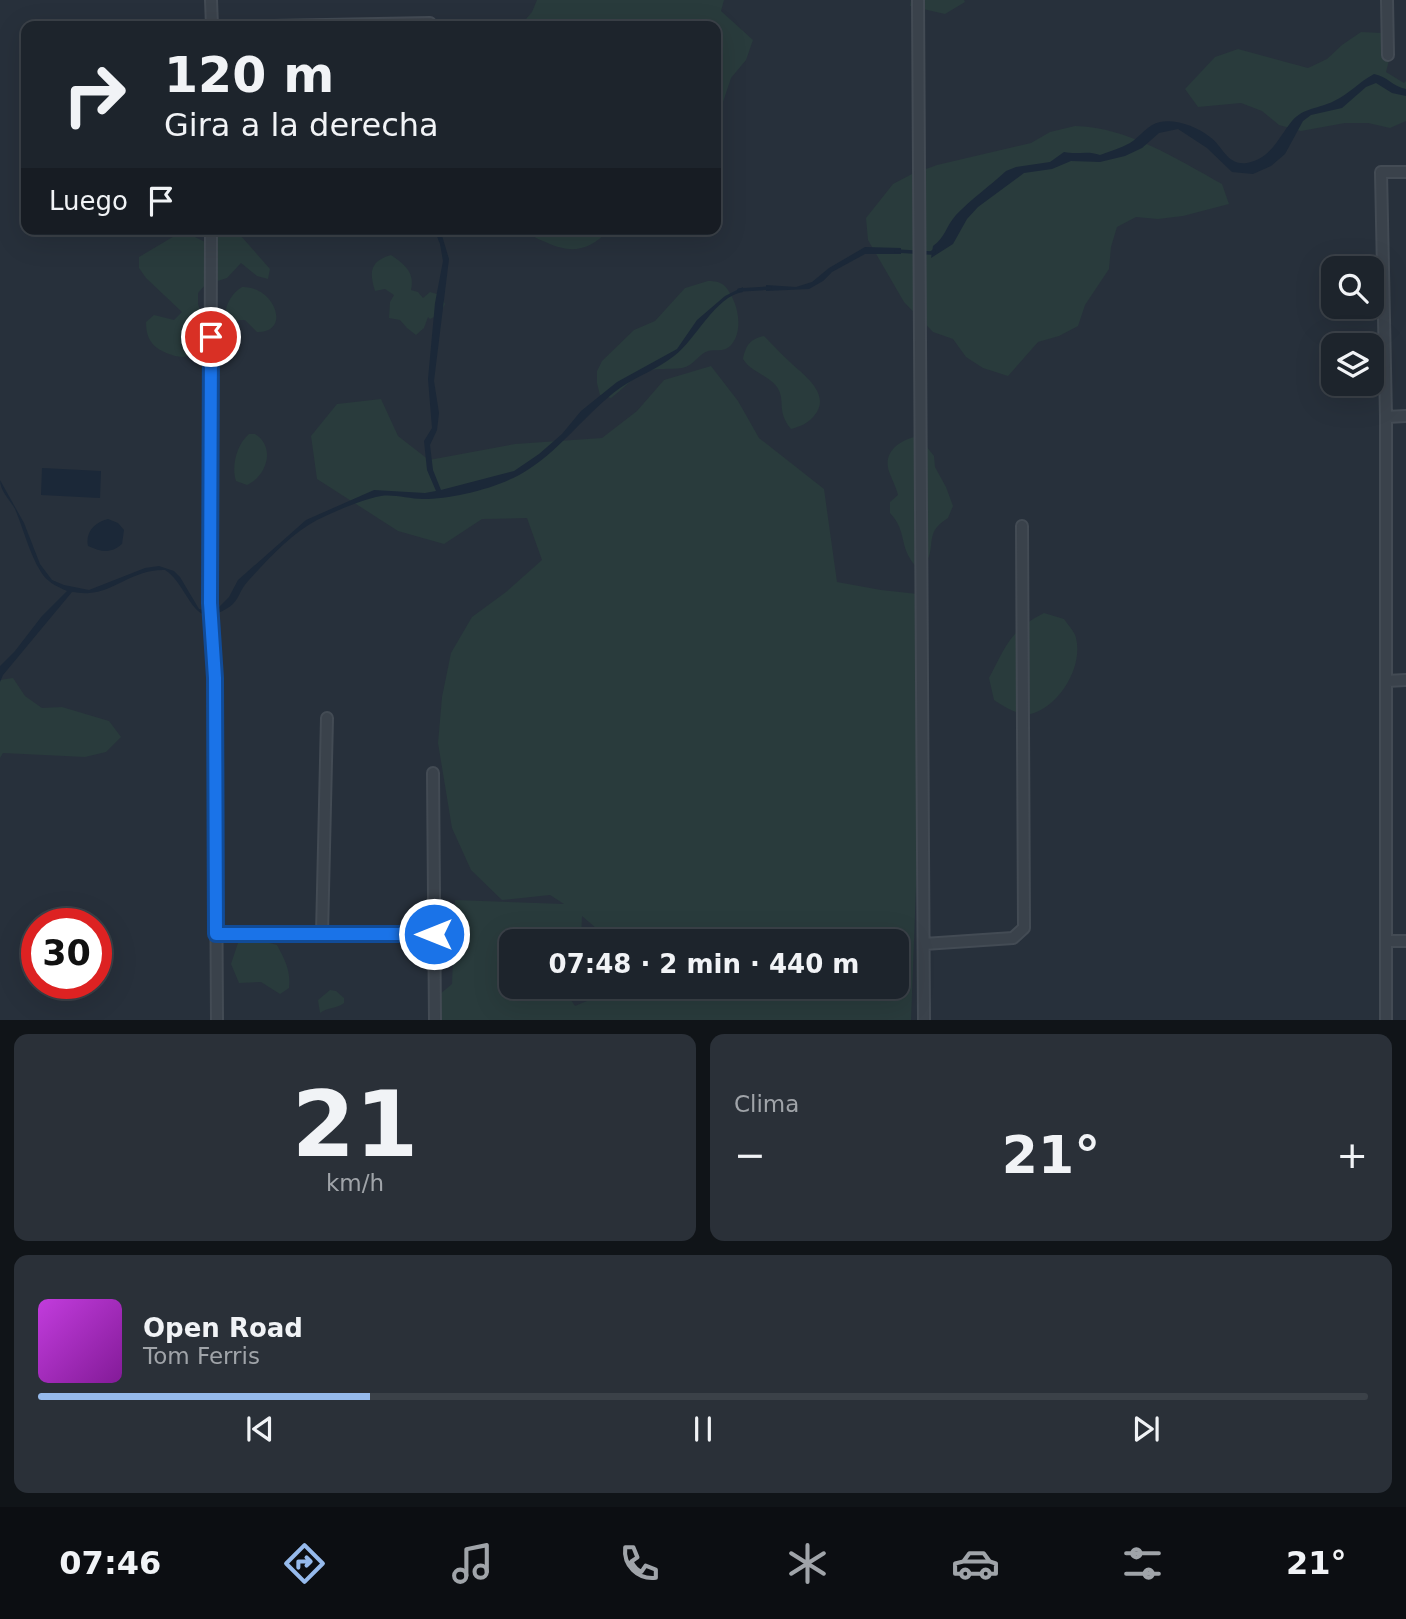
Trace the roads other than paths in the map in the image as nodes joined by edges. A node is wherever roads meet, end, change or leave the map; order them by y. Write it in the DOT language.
graph roads {
  1 [pos="211,0"];
  2 [pos="918,0"];
  3 [pos="1387,0"];
  4 [pos="212,21"];
  5 [pos="1388,55"];
  6 [pos="1406,172"];
  7 [pos="211,235"];
  8 [pos="1386,416"];
  9 [pos="1406,416"];
  10 [pos="1022,526"];
  11 [pos="1406,680"];
  12 [pos="1386,681"];
  13 [pos="327,718"];
  14 [pos="433,773"];
  15 [pos="216,934"];
  16 [pos="322,934"];
  17 [pos="434,934"];
  18 [pos="1406,940"];
  19 [pos="1387,941"];
  20 [pos="924,944"];
  21 [pos="217,1020"];
  22 [pos="435,1020"];
  23 [pos="924,1020"];
  24 [pos="1387,1020"];
  1 -- 4 [label="street"];
  2 -- 20 [label="street"];
  3 -- 5 [label="street"];
  6 -- 8 [label="street"];
  7 -- 15 [label="street"];
  8 -- 9 [label="street"];
  8 -- 12 [label="street"];
  10 -- 20 [label="street"];
  11 -- 12 [label="street"];
  12 -- 19 [label="street"];
  13 -- 16 [label="street"];
  14 -- 17 [label="street"];
  15 -- 16 [label="street"];
  15 -- 21 [label="street"];
  16 -- 17 [label="street"];
  17 -- 22 [label="street"];
  18 -- 19 [label="street"];
  19 -- 24 [label="street"];
  20 -- 23 [label="street"];
}
